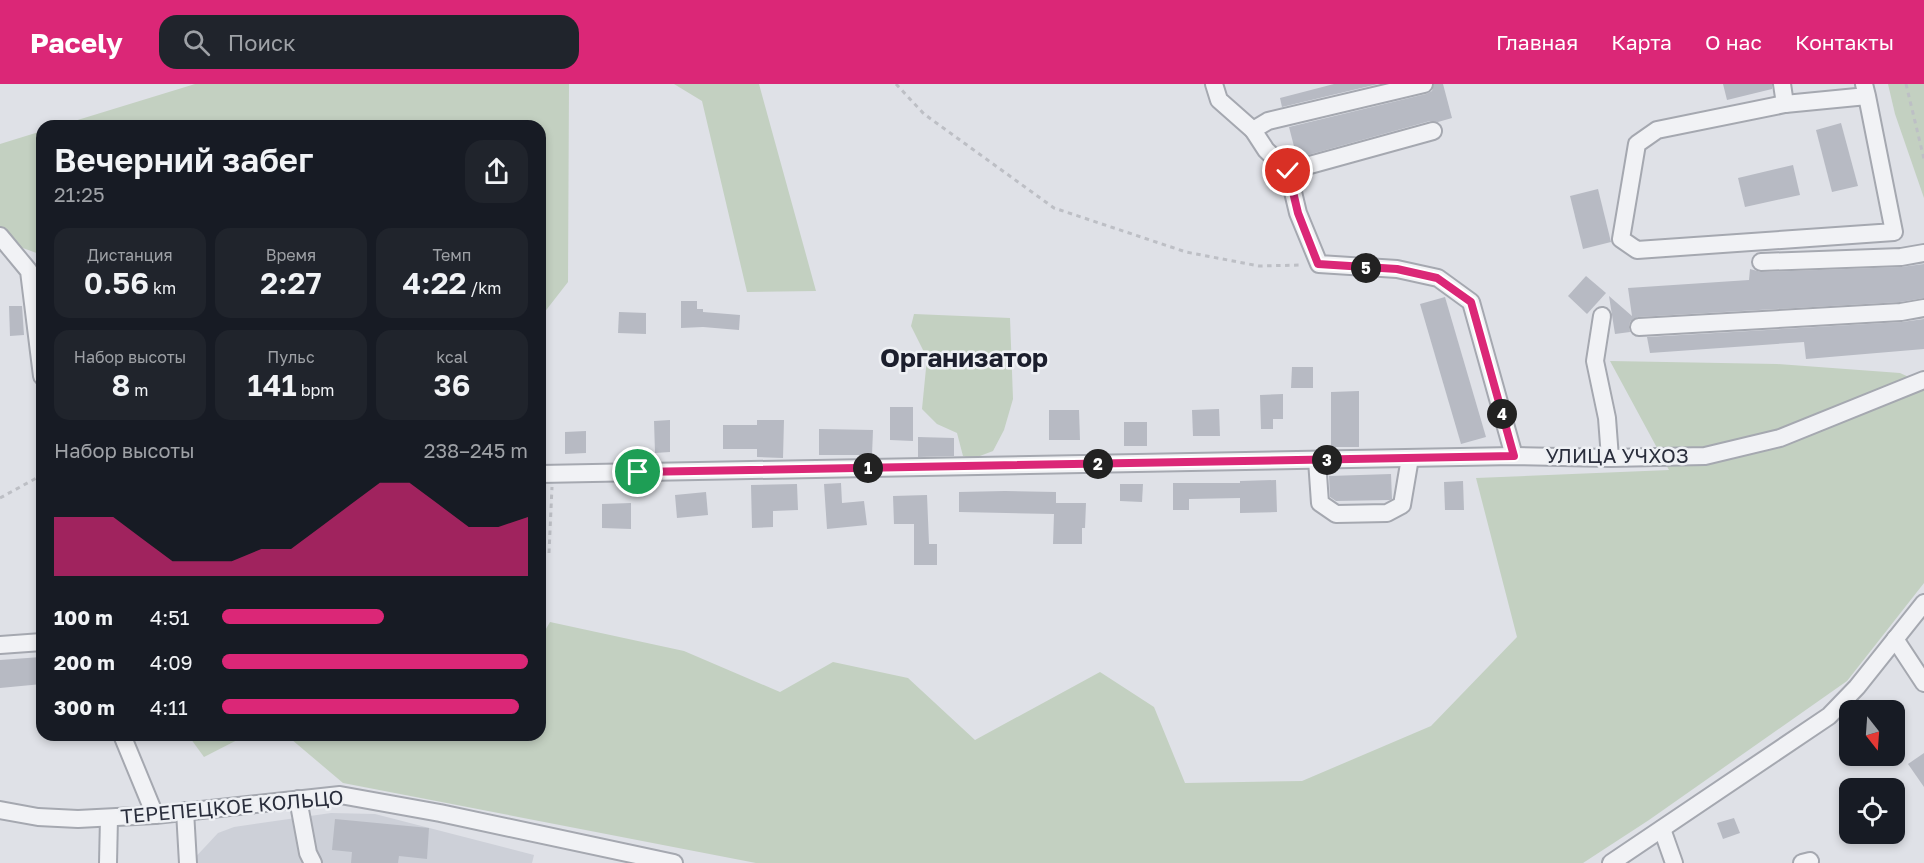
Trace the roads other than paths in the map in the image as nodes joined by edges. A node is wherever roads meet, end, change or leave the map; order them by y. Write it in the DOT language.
graph roads {
  1 [pos="1214,84"];
  2 [pos="1424,84"];
  3 [pos="1782,84"];
  4 [pos="1866,90"];
  5 [pos="1785,104"];
  6 [pos="1253,130"];
  7 [pos="1433,131"];
  8 [pos="1288,171"];
  9 [pos="0,236"];
  10 [pos="1924,253"];
  11 [pos="1761,262"];
  12 [pos="1924,308"];
  13 [pos="1602,316"];
  14 [pos="1640,327"];
  15 [pos="36,328"];
  16 [pos="1924,380"];
  17 [pos="1514,456"];
  18 [pos="1610,458"];
  19 [pos="1410,459"];
  20 [pos="1317,460"];
  21 [pos="546,474"];
  22 [pos="1924,603"];
  23 [pos="1895,639"];
  24 [pos="36,642"];
  25 [pos="0,645"];
  26 [pos="1924,683"];
  27 [pos="124,741"];
  28 [pos="298,799"];
  29 [pos="0,810"];
  30 [pos="185,811"];
  31 [pos="155,815"];
  32 [pos="109,818"];
  33 [pos="1662,829"];
  34 [pos="108,863"];
  35 [pos="188,863"];
  36 [pos="313,863"];
  37 [pos="674,863"];
  38 [pos="1611,863"];
  39 [pos="1674,863"];
  1 -- 6 [label="street"];
  2 -- 6 [label="street"];
  3 -- 5 [label="street"];
  4 -- 5 [label="street"];
  4 -- 5 [label="street"];
  6 -- 8 [label="street"];
  7 -- 8 [label="street"];
  8 -- 17 [label="street"];
  9 -- 15 [label="street"];
  10 -- 11 [label="street"];
  12 -- 14 [label="street"];
  13 -- 18 [label="street"];
  16 -- 18 [label="street, УЛИЦА УЧХОЗ"];
  17 -- 18 [label="street, УЛИЦА УЧХОЗ"];
  17 -- 19 [label="street, УЛИЦА УЧХОЗ"];
  19 -- 20 [label="street, УЛИЦА УЧХОЗ"];
  19 -- 20 [label="street"];
  20 -- 21 [label="street, УЛИЦА УЧХОЗ"];
  22 -- 23 [label="street"];
  23 -- 26 [label="street"];
  23 -- 33 [label="street"];
  24 -- 25 [label="street"];
  27 -- 31 [label="street"];
  28 -- 30 [label="street, ТЕРЕПЕЦКОЕ КОЛЬЦО"];
  28 -- 36 [label="street"];
  28 -- 37 [label="street, ТЕРЕПЕЦКОЕ КОЛЬЦО"];
  29 -- 32 [label="street, ТЕРЕПЕЦКОЕ КОЛЬЦО"];
  30 -- 31 [label="street, ТЕРЕПЕЦКОЕ КОЛЬЦО"];
  30 -- 35 [label="street"];
  31 -- 32 [label="street, ТЕРЕПЕЦКОЕ КОЛЬЦО"];
  32 -- 34 [label="street"];
  33 -- 38 [label="street"];
  33 -- 39 [label="street"];
}
